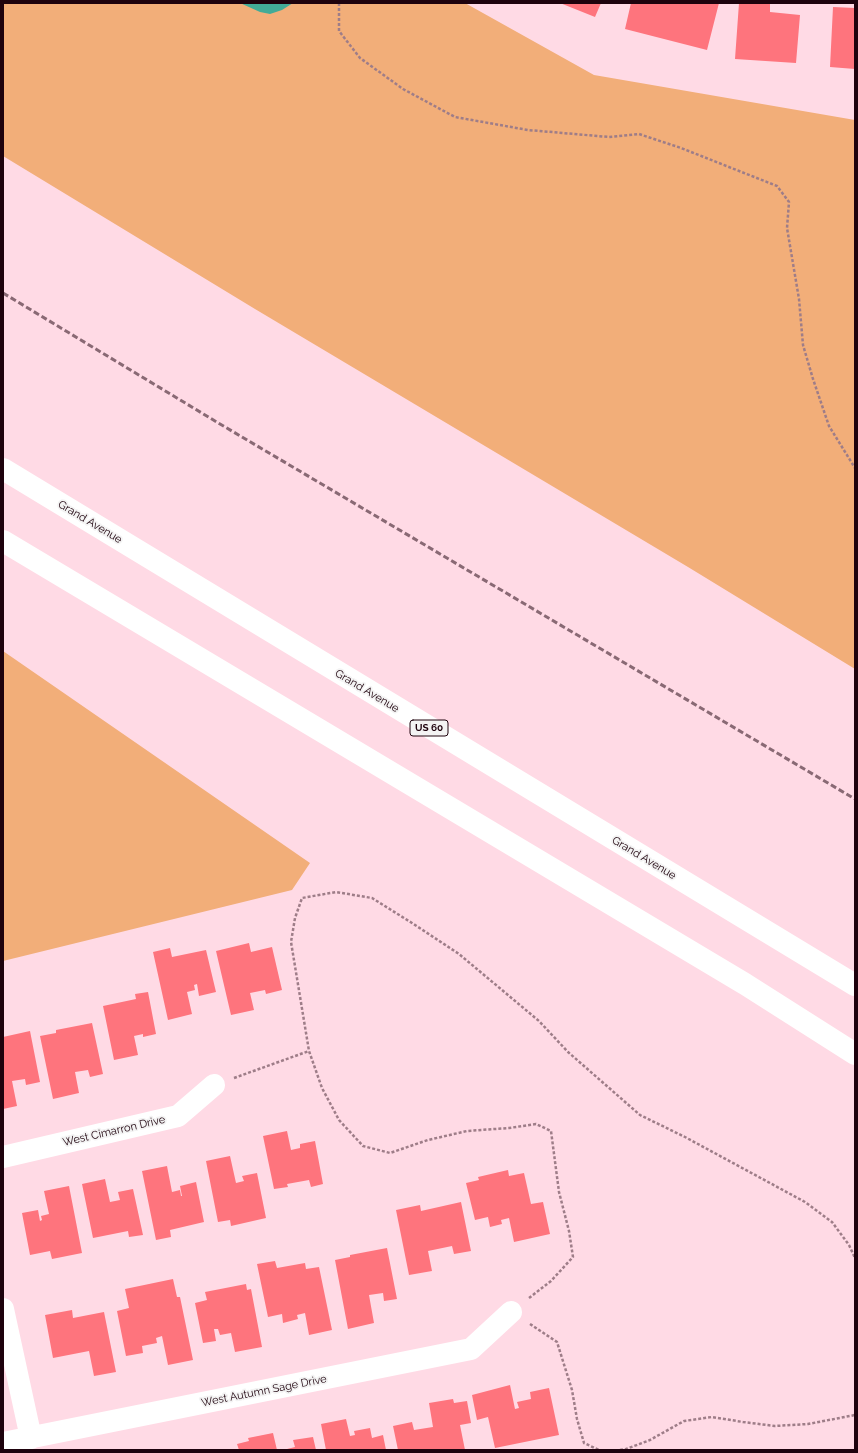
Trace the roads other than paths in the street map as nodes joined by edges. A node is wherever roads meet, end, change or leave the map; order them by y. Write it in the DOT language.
graph roads {
  1 [pos="3,470"];
  2 [pos="3,541"];
  3 [pos="855,985"];
  4 [pos="855,1054"];
  5 [pos="214,1085"];
  6 [pos="3,1157"];
  7 [pos="3,1309"];
  8 [pos="511,1312"];
  9 [pos="31,1438"];
  10 [pos="3,1443"];
  1 -- 3 [label="main road, Grand Avenue / US 60"];
  2 -- 4 [label="main road"];
  5 -- 6 [label="main road, West Cimarron Drive"];
  7 -- 9 [label="main road"];
  8 -- 9 [label="main road, West Autumn Sage Drive"];
  9 -- 10 [label="main road, West Autumn Sage Drive"];
}
